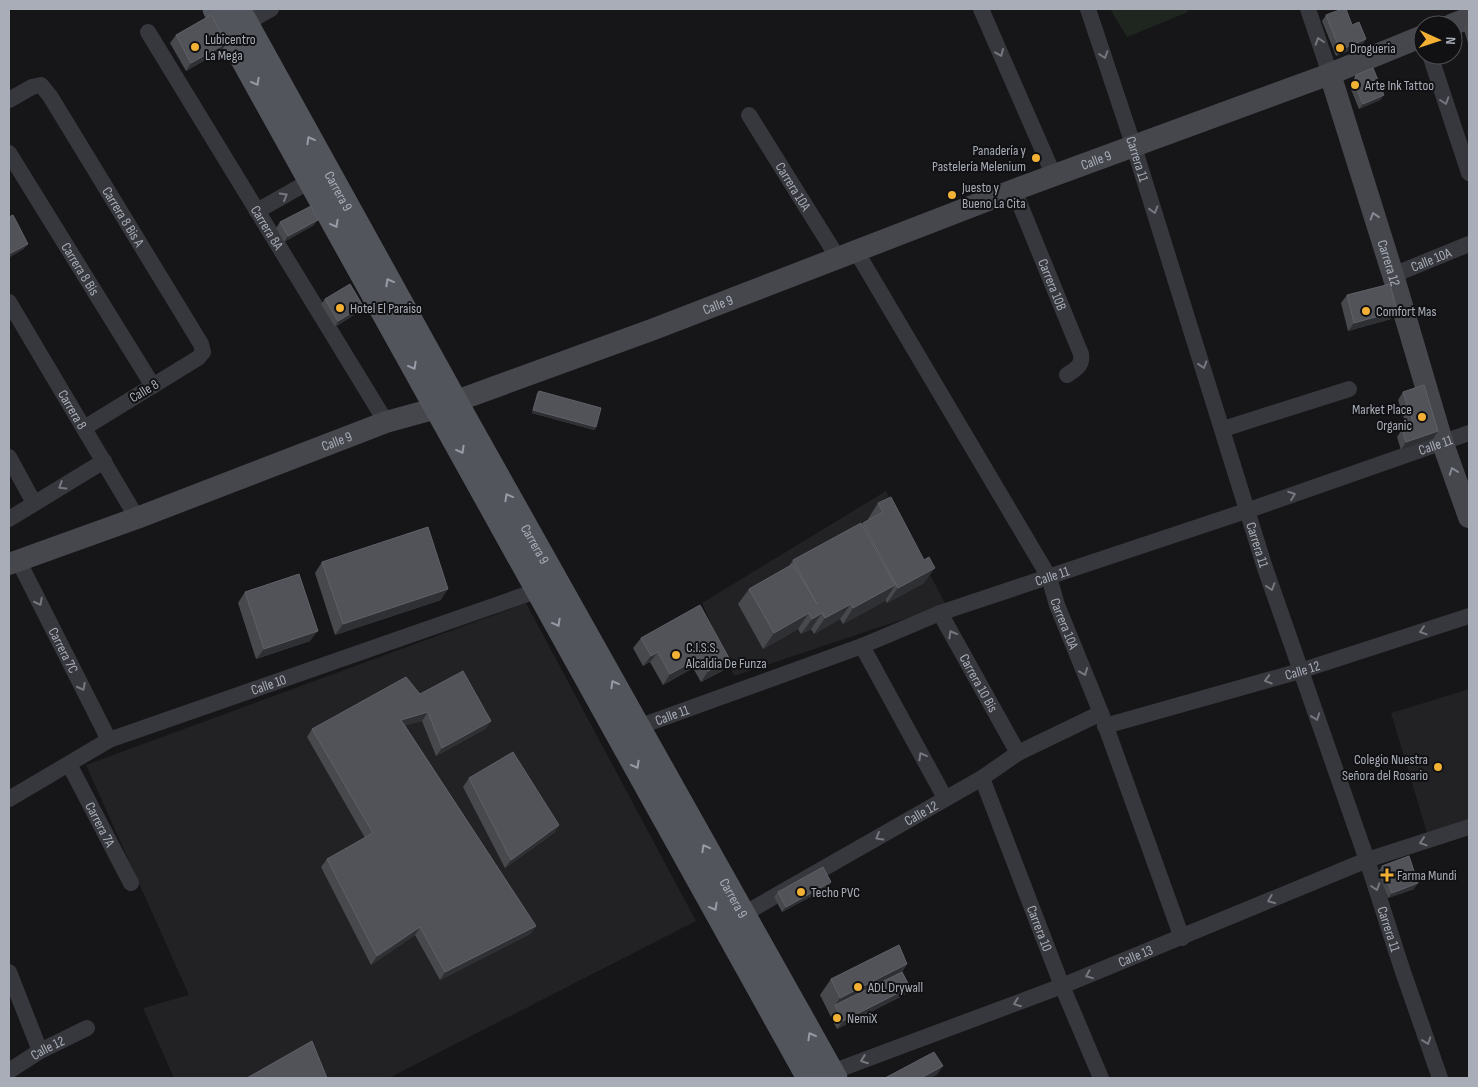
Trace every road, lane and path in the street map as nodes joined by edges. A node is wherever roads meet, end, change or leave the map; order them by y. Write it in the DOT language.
graph roads {
  1 [pos="215,9"];
  2 [pos="271,9"];
  3 [pos="981,9"];
  4 [pos="1088,9"];
  5 [pos="1308,9"];
  6 [pos="242,16"];
  7 [pos="148,32"];
  8 [pos="1413,40"];
  9 [pos="1433,65"];
  10 [pos="1330,74"];
  11 [pos="9,100"];
  12 [pos="749,115"];
  13 [pos="1134,147"];
  14 [pos="9,153"];
  15 [pos="1469,173"];
  16 [pos="1054,176"];
  17 [pos="310,180"];
  18 [pos="1014,190"];
  19 [pos="257,211"];
  20 [pos="1469,244"];
  21 [pos="847,254"];
  22 [pos="1393,275"];
  23 [pos="11,310"];
  24 [pos="203,352"];
  25 [pos="1066,375"];
  26 [pos="153,386"];
  27 [pos="1349,389"];
  28 [pos="446,405"];
  29 [pos="386,422"];
  30 [pos="84,428"];
  31 [pos="1223,429"];
  32 [pos="1469,432"];
  33 [pos="1442,441"];
  34 [pos="9,457"];
  35 [pos="104,461"];
  36 [pos="34,503"];
  37 [pos="1246,511"];
  38 [pos="1469,517"];
  39 [pos="137,518"];
  40 [pos="9,519"];
  41 [pos="14,562"];
  42 [pos="1049,577"];
  43 [pos="539,590"];
  44 [pos="940,612"];
  45 [pos="1469,616"];
  46 [pos="862,646"];
  47 [pos="1300,671"];
  48 [pos="1103,719"];
  49 [pos="638,727"];
  50 [pos="109,740"];
  51 [pos="1018,753"];
  52 [pos="69,764"];
  53 [pos="982,778"];
  54 [pos="945,798"];
  55 [pos="9,799"];
  56 [pos="1469,826"];
  57 [pos="1367,860"];
  58 [pos="132,883"];
  59 [pos="742,915"];
  60 [pos="1182,938"];
  61 [pos="9,972"];
  62 [pos="1062,986"];
  63 [pos="87,1028"];
  64 [pos="40,1051"];
  65 [pos="9,1071"];
  66 [pos="816,1076"];
  67 [pos="1101,1078"];
  68 [pos="1440,1078"];
  1 -- 17 [label="main road, Carrera 9, one-way"];
  2 -- 6 [label="street"];
  3 -- 16 [label="street, one-way"];
  4 -- 13 [label="street, Carrera 11, one-way"];
  10 -- 5 [label="street, Carrera 12, one-way"];
  28 -- 6 [label="main road, Carrera 9, one-way"];
  7 -- 19 [label="street, Carrera 8A"];
  8 -- 10 [label="main road, Calle 9"];
  9 -- 15 [label="street, one-way"];
  10 -- 13 [label="main road, Calle 9"];
  22 -- 10 [label="main road, Carrera 12, one-way"];
  11 -- 24 [label="street, Carrera 8 Bis A"];
  12 -- 21 [label="street, Carrera 10A"];
  13 -- 16 [label="main road, Calle 9"];
  13 -- 31 [label="street, Carrera 11, one-way"];
  14 -- 26 [label="street, Carrera 8 Bis"];
  16 -- 18 [label="main road, Calle 9"];
  19 -- 17 [label="street, one-way"];
  17 -- 28 [label="main road, Carrera 9, one-way"];
  18 -- 21 [label="main road, Calle 9"];
  18 -- 25 [label="street, Carrera 10B"];
  19 -- 29 [label="street, Carrera 8A"];
  20 -- 22 [label="street, Calle 10A"];
  21 -- 28 [label="main road, Calle 9"];
  21 -- 42 [label="street, Carrera 10A"];
  22 -- 33 [label="main road, Carrera 12"];
  23 -- 30 [label="street, Carrera 8"];
  24 -- 26 [label="street, Calle 8"];
  26 -- 30 [label="street, Calle 8"];
  27 -- 31 [label="street"];
  28 -- 29 [label="main road, Calle 9"];
  28 -- 43 [label="main road, Carrera 9, one-way"];
  49 -- 28 [label="main road, Carrera 9, one-way"];
  29 -- 39 [label="main road, Calle 9"];
  30 -- 35 [label="street, Carrera 8"];
  31 -- 37 [label="street, Carrera 11"];
  32 -- 33 [label="street, Calle 11"];
  37 -- 33 [label="street, Calle 11, one-way"];
  38 -- 33 [label="main road, Carrera 12, one-way"];
  34 -- 36 [label="street"];
  35 -- 36 [label="street, one-way"];
  35 -- 39 [label="street, Carrera 8"];
  36 -- 40 [label="street"];
  37 -- 42 [label="street, Calle 11"];
  37 -- 47 [label="street, Carrera 11, one-way"];
  39 -- 41 [label="main road, Calle 9"];
  41 -- 50 [label="street, Carrera 7C, one-way"];
  42 -- 44 [label="street, Calle 11"];
  42 -- 48 [label="street, Carrera 10A, one-way"];
  43 -- 50 [label="street, Calle 10"];
  43 -- 66 [label="main road, Carrera 9, one-way"];
  44 -- 46 [label="street, Calle 11"];
  51 -- 44 [label="street, Carrera 10 Bis, one-way"];
  45 -- 47 [label="street, Calle 12, one-way"];
  46 -- 49 [label="street, Calle 11"];
  54 -- 46 [label="street, one-way"];
  47 -- 48 [label="street, Calle 12, one-way"];
  47 -- 57 [label="street, Carrera 11, one-way"];
  48 -- 51 [label="street, Calle 12"];
  48 -- 60 [label="street, Carrera 10A"];
  59 -- 49 [label="main road, Carrera 9, one-way"];
  50 -- 52 [label="street, Calle 10"];
  51 -- 53 [label="street, Calle 12"];
  52 -- 55 [label="street, Calle 10"];
  52 -- 58 [label="street, Carrera 7A"];
  53 -- 54 [label="street, Calle 12"];
  53 -- 62 [label="street, Carrera 10"];
  54 -- 59 [label="street, Calle 12, one-way"];
  56 -- 57 [label="street, Calle 13, one-way"];
  57 -- 60 [label="street, Calle 13, one-way"];
  57 -- 68 [label="street, Carrera 11, one-way"];
  66 -- 59 [label="main road, Carrera 9, one-way"];
  60 -- 62 [label="street, Calle 13, one-way"];
  61 -- 64 [label="street"];
  62 -- 66 [label="street, Calle 13, one-way"];
  62 -- 67 [label="street, Carrera 10"];
  63 -- 64 [label="street, Calle 12"];
  64 -- 65 [label="street, Calle 12"];
}
